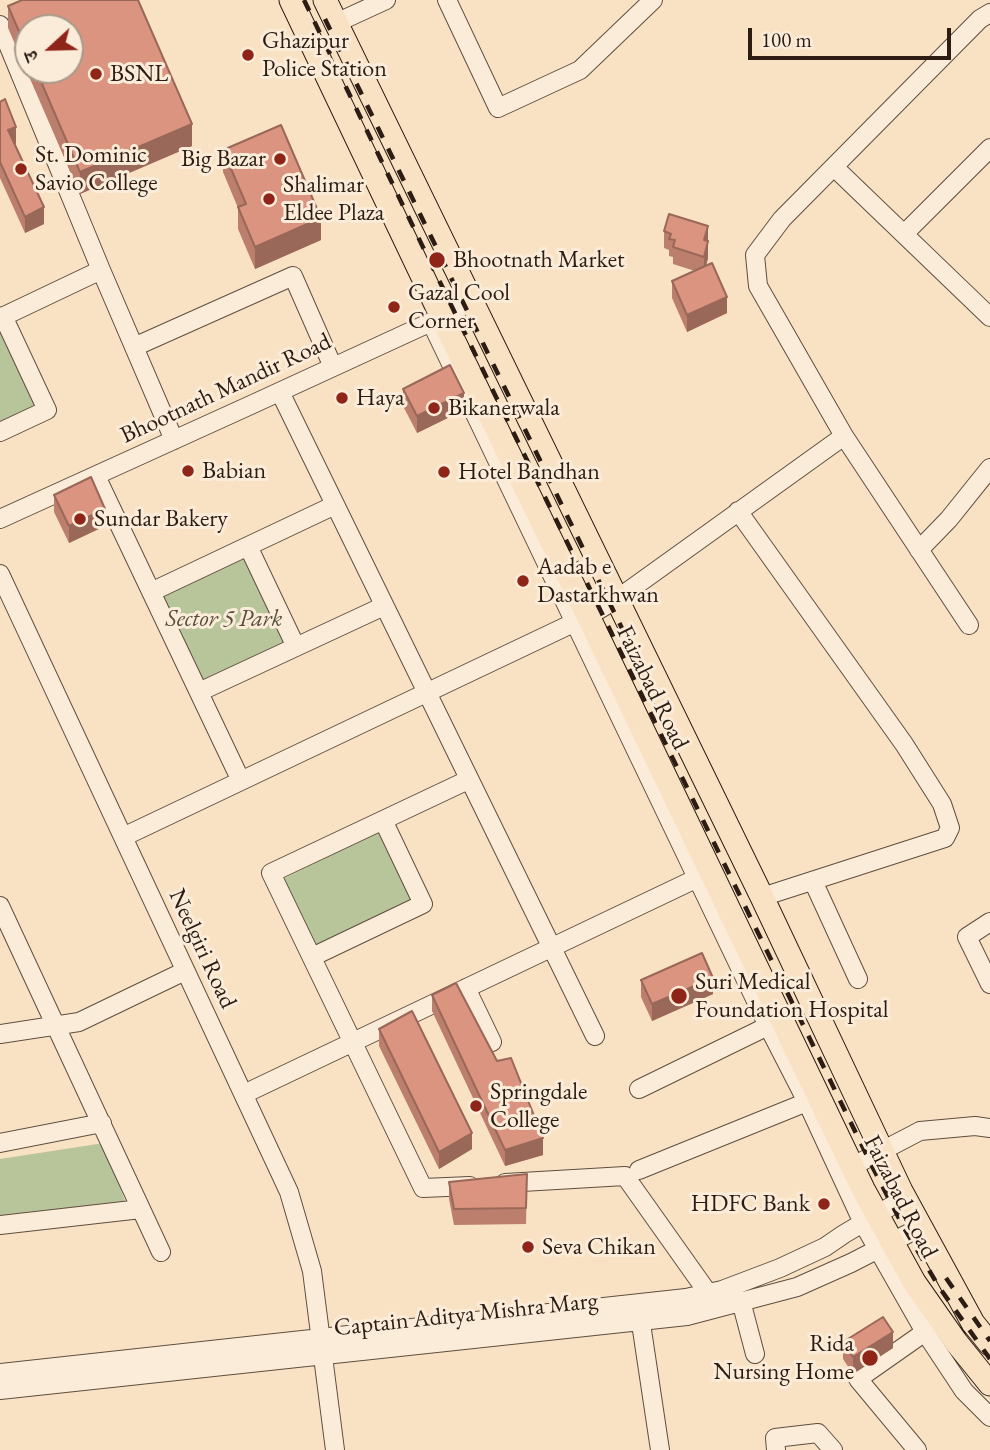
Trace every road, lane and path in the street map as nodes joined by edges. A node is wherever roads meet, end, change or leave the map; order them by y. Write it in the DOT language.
graph roads {
  1 [pos="291,0"];
  2 [pos="325,0"];
  3 [pos="386,0"];
  4 [pos="447,0"];
  5 [pos="653,0"];
  6 [pos="987,20"];
  7 [pos="336,23"];
  8 [pos="0,25"];
  9 [pos="990,148"];
  10 [pos="834,167"];
  11 [pos="904,234"];
  12 [pos="101,271"];
  13 [pos="472,301"];
  14 [pos="2,317"];
  15 [pos="990,317"];
  16 [pos="436,319"];
  17 [pos="134,347"];
  18 [pos="333,367"];
  19 [pos="280,392"];
  20 [pos="0,432"];
  21 [pos="844,436"];
  22 [pos="174,440"];
  23 [pos="990,468"];
  24 [pos="96,476"];
  25 [pos="335,505"];
  26 [pos="738,511"];
  27 [pos="0,519"];
  28 [pos="248,546"];
  29 [pos="919,550"];
  30 [pos="2,584"];
  31 [pos="151,592"];
  32 [pos="617,599"];
  33 [pos="384,606"];
  34 [pos="581,619"];
  35 [pos="969,625"];
  36 [pos="296,647"];
  37 [pos="199,692"];
  38 [pos="426,692"];
  39 [pos="468,780"];
  40 [pos="241,781"];
  41 [pos="383,820"];
  42 [pos="123,837"];
  43 [pos="704,875"];
  44 [pos="813,881"];
  45 [pos="762,897"];
  46 [pos="0,906"];
  47 [pos="990,922"];
  48 [pos="4,925"];
  49 [pos="550,948"];
  50 [pos="312,957"];
  51 [pos="185,971"];
  52 [pos="858,979"];
  53 [pos="990,984"];
  54 [pos="467,988"];
  55 [pos="57,1026"];
  56 [pos="768,1026"];
  57 [pos="0,1034"];
  58 [pos="595,1036"];
  59 [pos="352,1041"];
  60 [pos="492,1042"];
  61 [pos="639,1089"];
  62 [pos="244,1094"];
  63 [pos="807,1102"];
  64 [pos="102,1123"];
  65 [pos="990,1128"];
  66 [pos="0,1143"];
  67 [pos="883,1151"];
  68 [pos="853,1166"];
  69 [pos="639,1170"];
  70 [pos="905,1198"];
  71 [pos="141,1209"];
  72 [pos="870,1219"];
  73 [pos="0,1225"];
  74 [pos="921,1227"];
  75 [pos="885,1246"];
  76 [pos="161,1252"];
  77 [pos="708,1293"];
  78 [pos="741,1301"];
  79 [pos="639,1312"];
  80 [pos="925,1332"];
  81 [pos="990,1343"];
  82 [pos="321,1346"];
  83 [pos="755,1354"];
  84 [pos="0,1373"];
  85 [pos="990,1384"];
  86 [pos="0,1390"];
  87 [pos="990,1417"];
  88 [pos="335,1450"];
  89 [pos="658,1450"];
  90 [pos="776,1450"];
  91 [pos="833,1450"];
  92 [pos="917,1450"];
  1 -- 16 [label="main road, Faizabad Road"];
  2 -- 7 [label="main road, Faizabad Road"];
  3 -- 7 [label="street"];
  4 -- 5 [label="street"];
  6 -- 10 [label="street"];
  7 -- 13 [label="main road, Faizabad Road"];
  8 -- 12 [label="street"];
  9 -- 11 [label="street"];
  10 -- 11 [label="street"];
  10 -- 21 [label="street"];
  11 -- 15 [label="street"];
  12 -- 14 [label="street"];
  12 -- 17 [label="street"];
  13 -- 16 [label="street, Bhootnath Mandir Road"];
  13 -- 32 [label="main road, Faizabad Road"];
  14 -- 20 [label="street"];
  16 -- 18 [label="street, Bhootnath Mandir Road"];
  16 -- 34 [label="main road, Faizabad Road"];
  17 -- 18 [label="street"];
  17 -- 22 [label="street"];
  18 -- 19 [label="street, Bhootnath Mandir Road"];
  19 -- 22 [label="street, Bhootnath Mandir Road"];
  19 -- 25 [label="street"];
  21 -- 26 [label="street"];
  21 -- 29 [label="street"];
  22 -- 24 [label="street, Bhootnath Mandir Road"];
  23 -- 29 [label="street"];
  24 -- 27 [label="street, Bhootnath Mandir Road"];
  24 -- 31 [label="street"];
  25 -- 28 [label="street"];
  25 -- 33 [label="street"];
  26 -- 32 [label="street"];
  26 -- 44 [label="street"];
  28 -- 31 [label="street"];
  28 -- 36 [label="street"];
  29 -- 35 [label="street"];
  30 -- 42 [label="street, Neelgiri Road"];
  31 -- 37 [label="street"];
  32 -- 34 [label="street"];
  32 -- 45 [label="main road, Faizabad Road"];
  33 -- 36 [label="street"];
  33 -- 38 [label="street"];
  34 -- 38 [label="street"];
  34 -- 43 [label="main road, Faizabad Road"];
  36 -- 37 [label="street"];
  37 -- 40 [label="street"];
  38 -- 39 [label="street"];
  38 -- 40 [label="street"];
  39 -- 41 [label="street"];
  39 -- 49 [label="street"];
  40 -- 42 [label="street"];
  41 -- 50 [label="street"];
  41 -- 50 [label="street"];
  42 -- 51 [label="street, Neelgiri Road"];
  43 -- 49 [label="street"];
  43 -- 56 [label="street"];
  43 -- 68 [label="main road, Faizabad Road"];
  44 -- 45 [label="street"];
  44 -- 52 [label="street"];
  45 -- 67 [label="main road, Faizabad Road"];
  46 -- 48 [label="street"];
  47 -- 53 [label="street"];
  48 -- 55 [label="street"];
  49 -- 54 [label="street"];
  49 -- 58 [label="street"];
  50 -- 59 [label="street"];
  51 -- 55 [label="street"];
  51 -- 62 [label="street, Neelgiri Road"];
  54 -- 59 [label="street"];
  54 -- 60 [label="street"];
  55 -- 57 [label="street"];
  55 -- 64 [label="street"];
  56 -- 61 [label="street"];
  56 -- 63 [label="street"];
  59 -- 62 [label="street"];
  59 -- 77 [label="street"];
  62 -- 82 [label="street, Neelgiri Road"];
  63 -- 69 [label="street"];
  63 -- 72 [label="street"];
  64 -- 66 [label="street"];
  64 -- 71 [label="street"];
  65 -- 67 [label="street"];
  67 -- 68 [label="street"];
  67 -- 70 [label="main road, Faizabad Road"];
  68 -- 72 [label="main road, Faizabad Road"];
  70 -- 72 [label="street, Captain Aditya Mishra Marg"];
  70 -- 74 [label="main road, Faizabad Road"];
  71 -- 73 [label="street"];
  71 -- 76 [label="street"];
  72 -- 75 [label="main road, Faizabad Road"];
  72 -- 77 [label="street, Captain Aditya Mishra Marg"];
  74 -- 75 [label="street, Captain Aditya Mishra Marg"];
  74 -- 81 [label="main road, Faizabad Road"];
  75 -- 78 [label="street, Captain Aditya Mishra Marg"];
  75 -- 80 [label="street"];
  75 -- 85 [label="main road, Faizabad Road"];
  77 -- 79 [label="street, Captain Aditya Mishra Marg"];
  78 -- 79 [label="street, Captain Aditya Mishra Marg"];
  78 -- 83 [label="street"];
  79 -- 82 [label="street, Captain Aditya Mishra Marg"];
  79 -- 89 [label="street"];
  80 -- 87 [label="street"];
  80 -- 92 [label="street"];
  82 -- 84 [label="street, Captain Aditya Mishra Marg"];
  82 -- 86 [label="street, Captain Aditya Mishra Marg"];
  82 -- 88 [label="street, Neelgiri Road"];
  90 -- 91 [label="street"];
}
